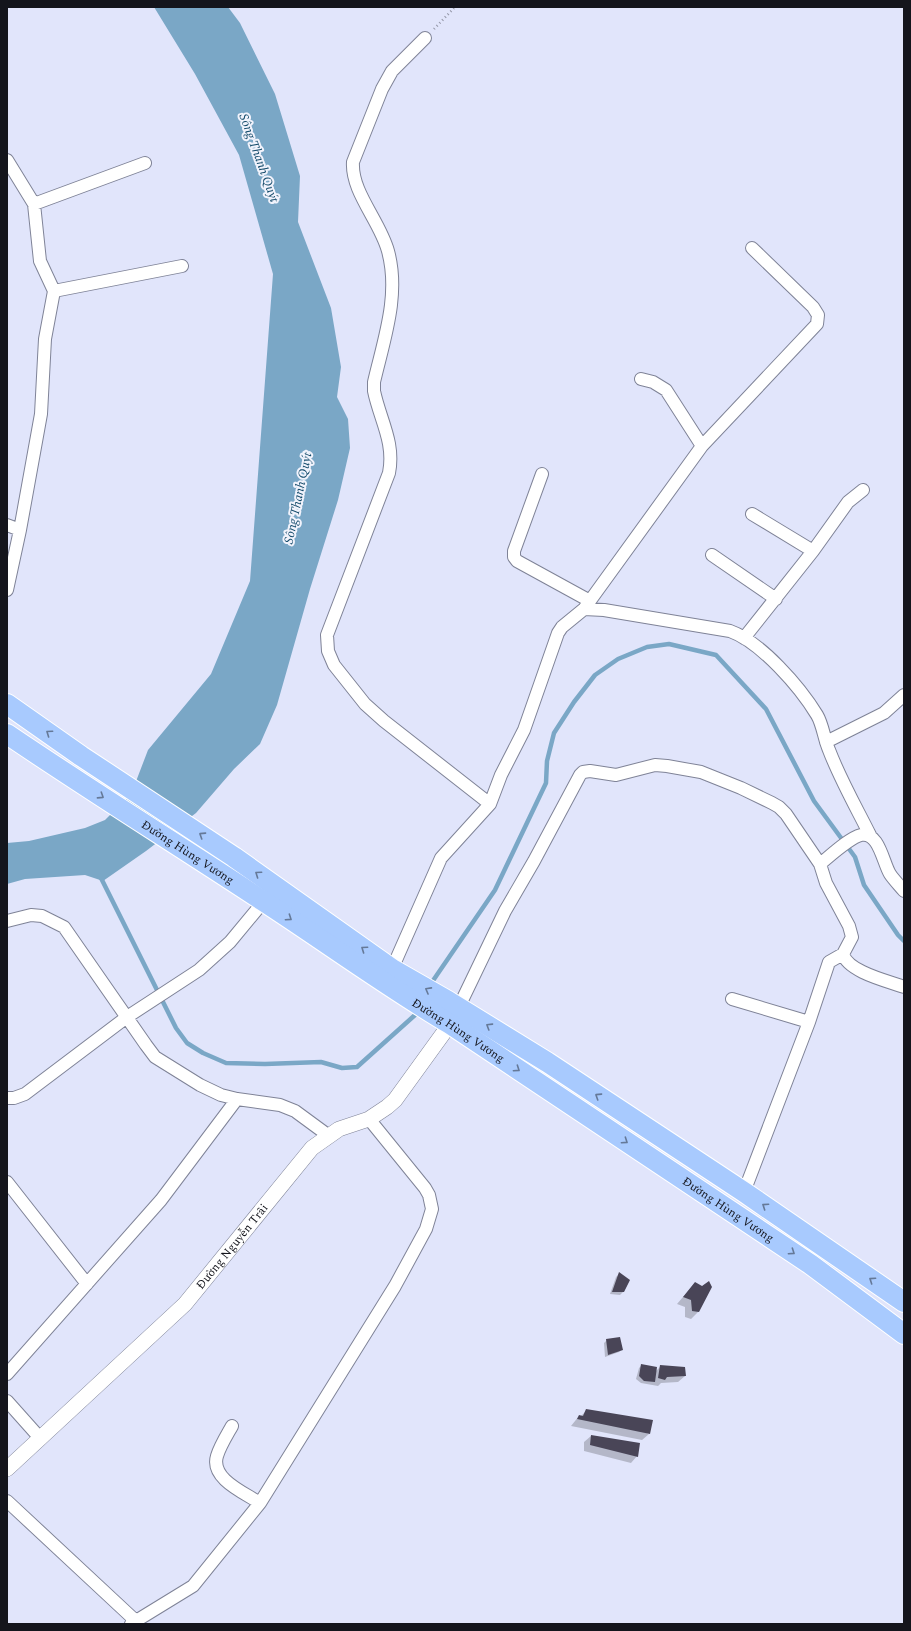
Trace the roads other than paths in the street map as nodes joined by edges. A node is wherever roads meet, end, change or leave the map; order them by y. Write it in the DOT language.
graph roads {
  1 [pos="425,38"];
  2 [pos="7,160"];
  3 [pos="145,163"];
  4 [pos="34,204"];
  5 [pos="752,248"];
  6 [pos="182,266"];
  7 [pos="54,290"];
  8 [pos="642,379"];
  9 [pos="702,446"];
  10 [pos="542,474"];
  11 [pos="863,490"];
  12 [pos="752,514"];
  13 [pos="7,525"];
  14 [pos="20,530"];
  15 [pos="812,551"];
  16 [pos="712,555"];
  17 [pos="7,590"];
  18 [pos="776,599"];
  19 [pos="587,605"];
  20 [pos="744,638"];
  21 [pos="904,695"];
  22 [pos="7,704"];
  23 [pos="7,734"];
  24 [pos="826,742"];
  25 [pos="490,804"];
  26 [pos="870,836"];
  27 [pos="820,864"];
  28 [pos="904,892"];
  29 [pos="264,901"];
  30 [pos="7,921"];
  31 [pos="843,954"];
  32 [pos="401,981"];
  33 [pos="904,987"];
  34 [pos="732,999"];
  35 [pos="452,1011"];
  36 [pos="127,1017"];
  37 [pos="809,1022"];
  38 [pos="7,1098"];
  39 [pos="237,1099"];
  40 [pos="369,1119"];
  41 [pos="329,1136"];
  42 [pos="7,1182"];
  43 [pos="744,1192"];
  44 [pos="87,1284"];
  45 [pos="904,1302"];
  46 [pos="904,1334"];
  47 [pos="7,1374"];
  48 [pos="7,1401"];
  49 [pos="232,1426"];
  50 [pos="40,1438"];
  51 [pos="7,1469"];
  52 [pos="7,1501"];
  53 [pos="260,1503"];
  54 [pos="136,1623"];
  1 -- 25 [label="street"];
  2 -- 4 [label="street"];
  3 -- 4 [label="street"];
  4 -- 7 [label="street"];
  5 -- 9 [label="street"];
  6 -- 7 [label="street"];
  7 -- 14 [label="street"];
  8 -- 9 [label="street"];
  9 -- 19 [label="street"];
  10 -- 19 [label="street"];
  11 -- 15 [label="street"];
  12 -- 15 [label="street"];
  13 -- 14 [label="street"];
  14 -- 17 [label="street"];
  15 -- 18 [label="street"];
  16 -- 18 [label="street"];
  18 -- 20 [label="street"];
  19 -- 20 [label="street"];
  19 -- 25 [label="street"];
  20 -- 24 [label="street"];
  21 -- 24 [label="street"];
  32 -- 22 [label="highway, Đường Hùng Vương, one-way"];
  23 -- 29 [label="highway, Đường Hùng Vương, one-way"];
  24 -- 26 [label="street"];
  25 -- 32 [label="street"];
  26 -- 27 [label="street"];
  26 -- 28 [label="street"];
  27 -- 31 [label="street"];
  27 -- 35 [label="street"];
  29 -- 32 [label="highway, Đường Hùng Vương, one-way"];
  29 -- 36 [label="street"];
  30 -- 36 [label="street"];
  31 -- 33 [label="street"];
  31 -- 37 [label="street"];
  32 -- 35 [label="highway, Đường Hùng Vương"];
  34 -- 37 [label="street"];
  35 -- 40 [label="street, Đường Nguyễn Trãi"];
  43 -- 35 [label="highway, Đường Hùng Vương, one-way"];
  35 -- 46 [label="highway, Đường Hùng Vương, one-way"];
  36 -- 38 [label="street"];
  36 -- 39 [label="street"];
  37 -- 43 [label="street"];
  39 -- 41 [label="street"];
  39 -- 44 [label="street"];
  40 -- 41 [label="street, Đường Nguyễn Trãi"];
  40 -- 53 [label="street"];
  41 -- 50 [label="street, Đường Nguyễn Trãi"];
  42 -- 44 [label="street"];
  45 -- 43 [label="highway, Đường Hùng Vương, one-way"];
  44 -- 47 [label="street"];
  48 -- 50 [label="street"];
  49 -- 53 [label="street"];
  50 -- 51 [label="street, Đường Nguyễn Trãi"];
  52 -- 54 [label="street"];
  53 -- 54 [label="street"];
}
